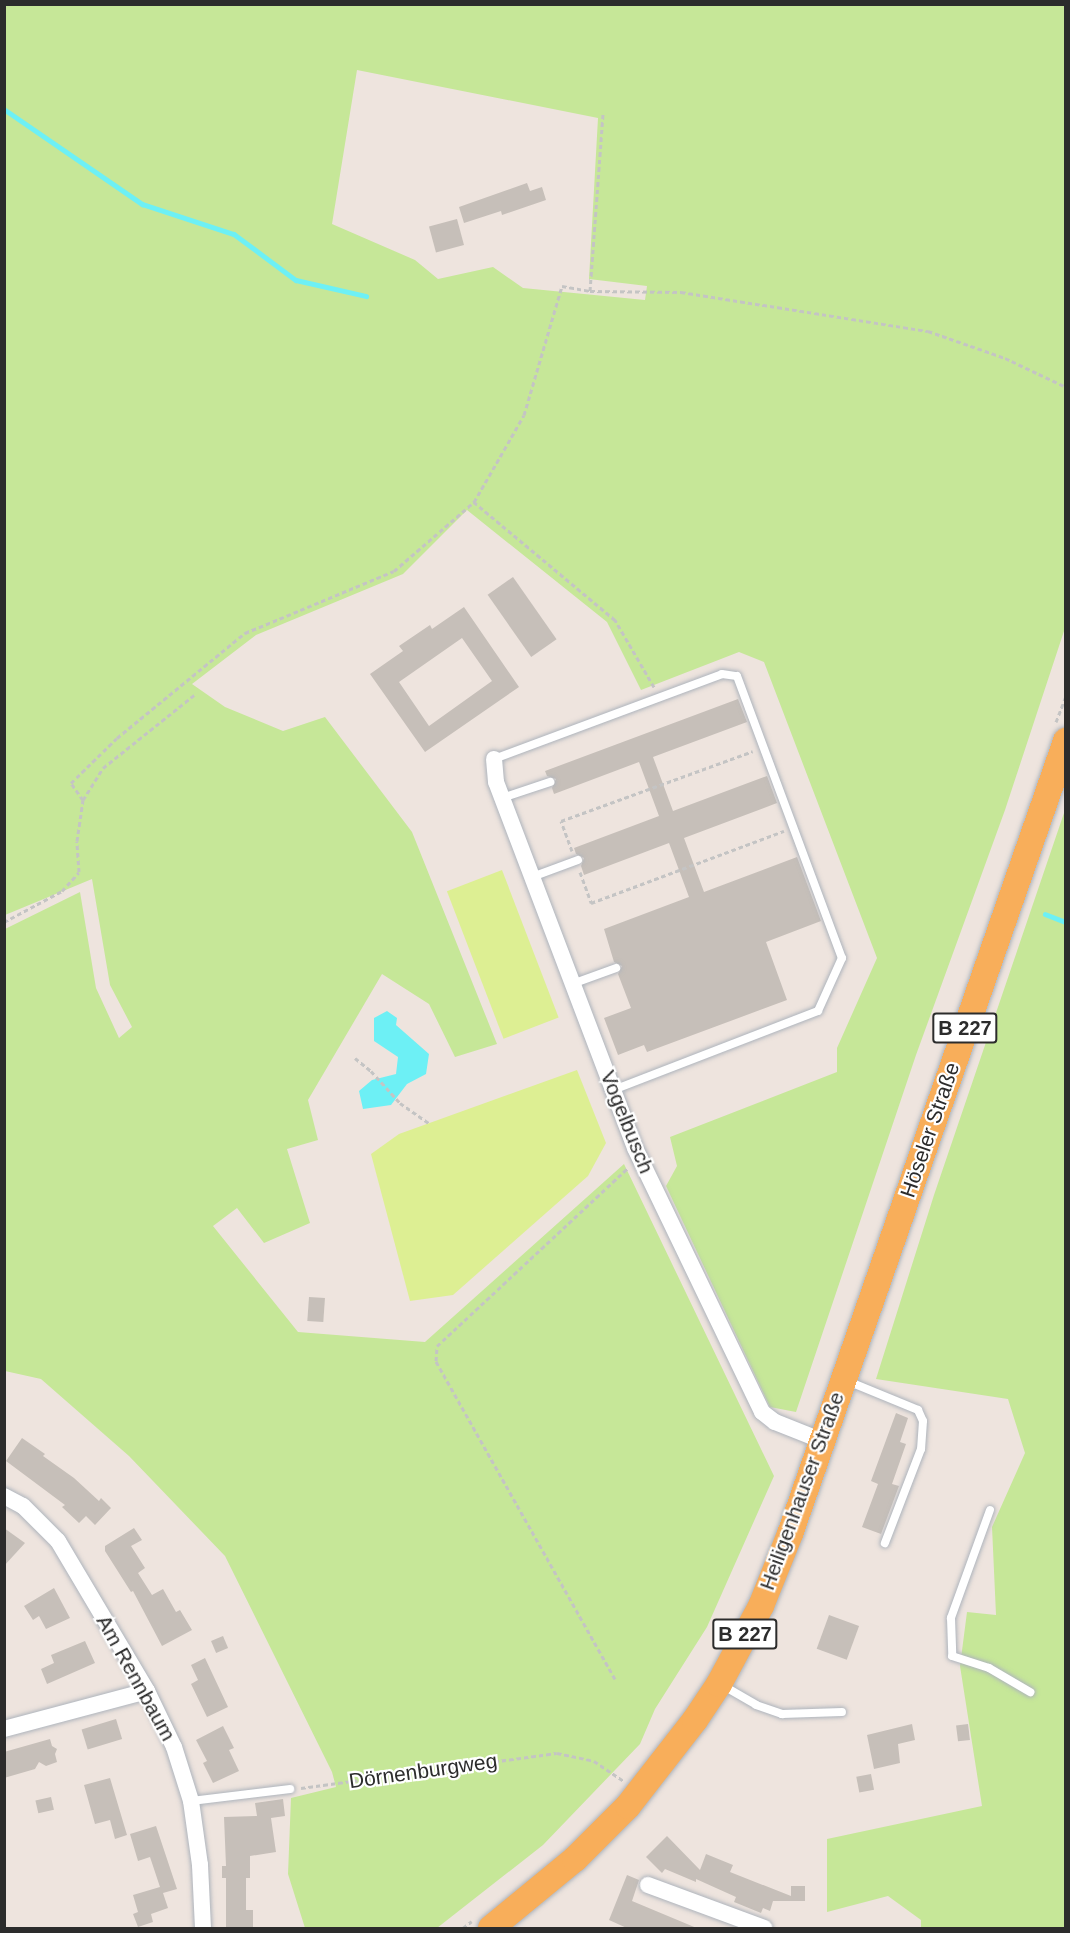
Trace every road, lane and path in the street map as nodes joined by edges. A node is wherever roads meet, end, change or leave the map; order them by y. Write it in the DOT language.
graph roads {
  1 [pos="603,112"];
  2 [pos="590,291"];
  3 [pos="1065,387"];
  4 [pos="474,501"];
  5 [pos="194,695"];
  6 [pos="1065,696"];
  7 [pos="659,697"];
  8 [pos="1060,735"];
  9 [pos="763,747"];
  10 [pos="494,759"];
  11 [pos="550,782"];
  12 [pos="502,798"];
  13 [pos="83,800"];
  14 [pos="793,828"];
  15 [pos="577,860"];
  16 [pos="532,877"];
  17 [pos="4,922"];
  18 [pos="616,968"];
  19 [pos="572,984"];
  20 [pos="355,1058"];
  21 [pos="613,1090"];
  22 [pos="429,1123"];
  23 [pos="639,1157"];
  24 [pos="866,1315"];
  25 [pos="842,1379"];
  26 [pos="823,1441"];
  27 [pos="4,1496"];
  28 [pos="990,1510"];
  29 [pos="885,1543"];
  30 [pos="615,1679"];
  31 [pos="719,1684"];
  32 [pos="147,1691"];
  33 [pos="1030,1692"];
  34 [pos="842,1712"];
  35 [pos="4,1729"];
  36 [pos="631,1772"];
  37 [pos="290,1789"];
  38 [pos="623,1792"];
  39 [pos="191,1801"];
  40 [pos="648,1885"];
  41 [pos="486,1921"];
  42 [pos="202,1929"];
  43 [pos="463,1929"];
  44 [pos="764,1929"];
  1 -- 2 [label="path"];
  2 -- 3 [label="path"];
  2 -- 4 [label="path"];
  4 -- 7 [label="path"];
  4 -- 13 [label="path"];
  5 -- 13 [label="path"];
  6 -- 8 [label="path"];
  7 -- 9 [label="lane"];
  7 -- 10 [label="lane"];
  8 -- 24 [label="main road, Höseler Straße / B 227"];
  9 -- 14 [label="lane"];
  9 -- 15 [label="path"];
  10 -- 12 [label="street, Vogelbusch"];
  11 -- 12 [label="lane"];
  12 -- 16 [label="street, Vogelbusch"];
  13 -- 17 [label="path"];
  14 -- 15 [label="path"];
  14 -- 21 [label="lane"];
  15 -- 16 [label="lane"];
  16 -- 19 [label="street, Vogelbusch"];
  18 -- 19 [label="lane"];
  19 -- 21 [label="street, Vogelbusch"];
  20 -- 22 [label="path"];
  21 -- 23 [label="street, Vogelbusch"];
  23 -- 26 [label="street, Vogelbusch"];
  23 -- 30 [label="path"];
  24 -- 25 [label="main road, Heiligenhauser Straße / B 227"];
  25 -- 26 [label="main road, Heiligenhauser Straße / B 227"];
  25 -- 29 [label="lane"];
  26 -- 31 [label="main road, Heiligenhauser Straße / B 227"];
  27 -- 32 [label="street, Am Rennbaum"];
  28 -- 33 [label="lane"];
  31 -- 34 [label="lane"];
  31 -- 38 [label="main road, Heiligenhauser Straße / B 227"];
  32 -- 35 [label="street"];
  32 -- 39 [label="street, Am Rennbaum"];
  36 -- 38 [label="path"];
  37 -- 38 [label="path, Dörnenburgweg"];
  37 -- 39 [label="lane"];
  38 -- 41 [label="main road, Heiligenhauser Straße / B 227"];
  39 -- 42 [label="street, Am Rennbaum"];
  40 -- 44 [label="street"];
  41 -- 43 [label="path"];
}
